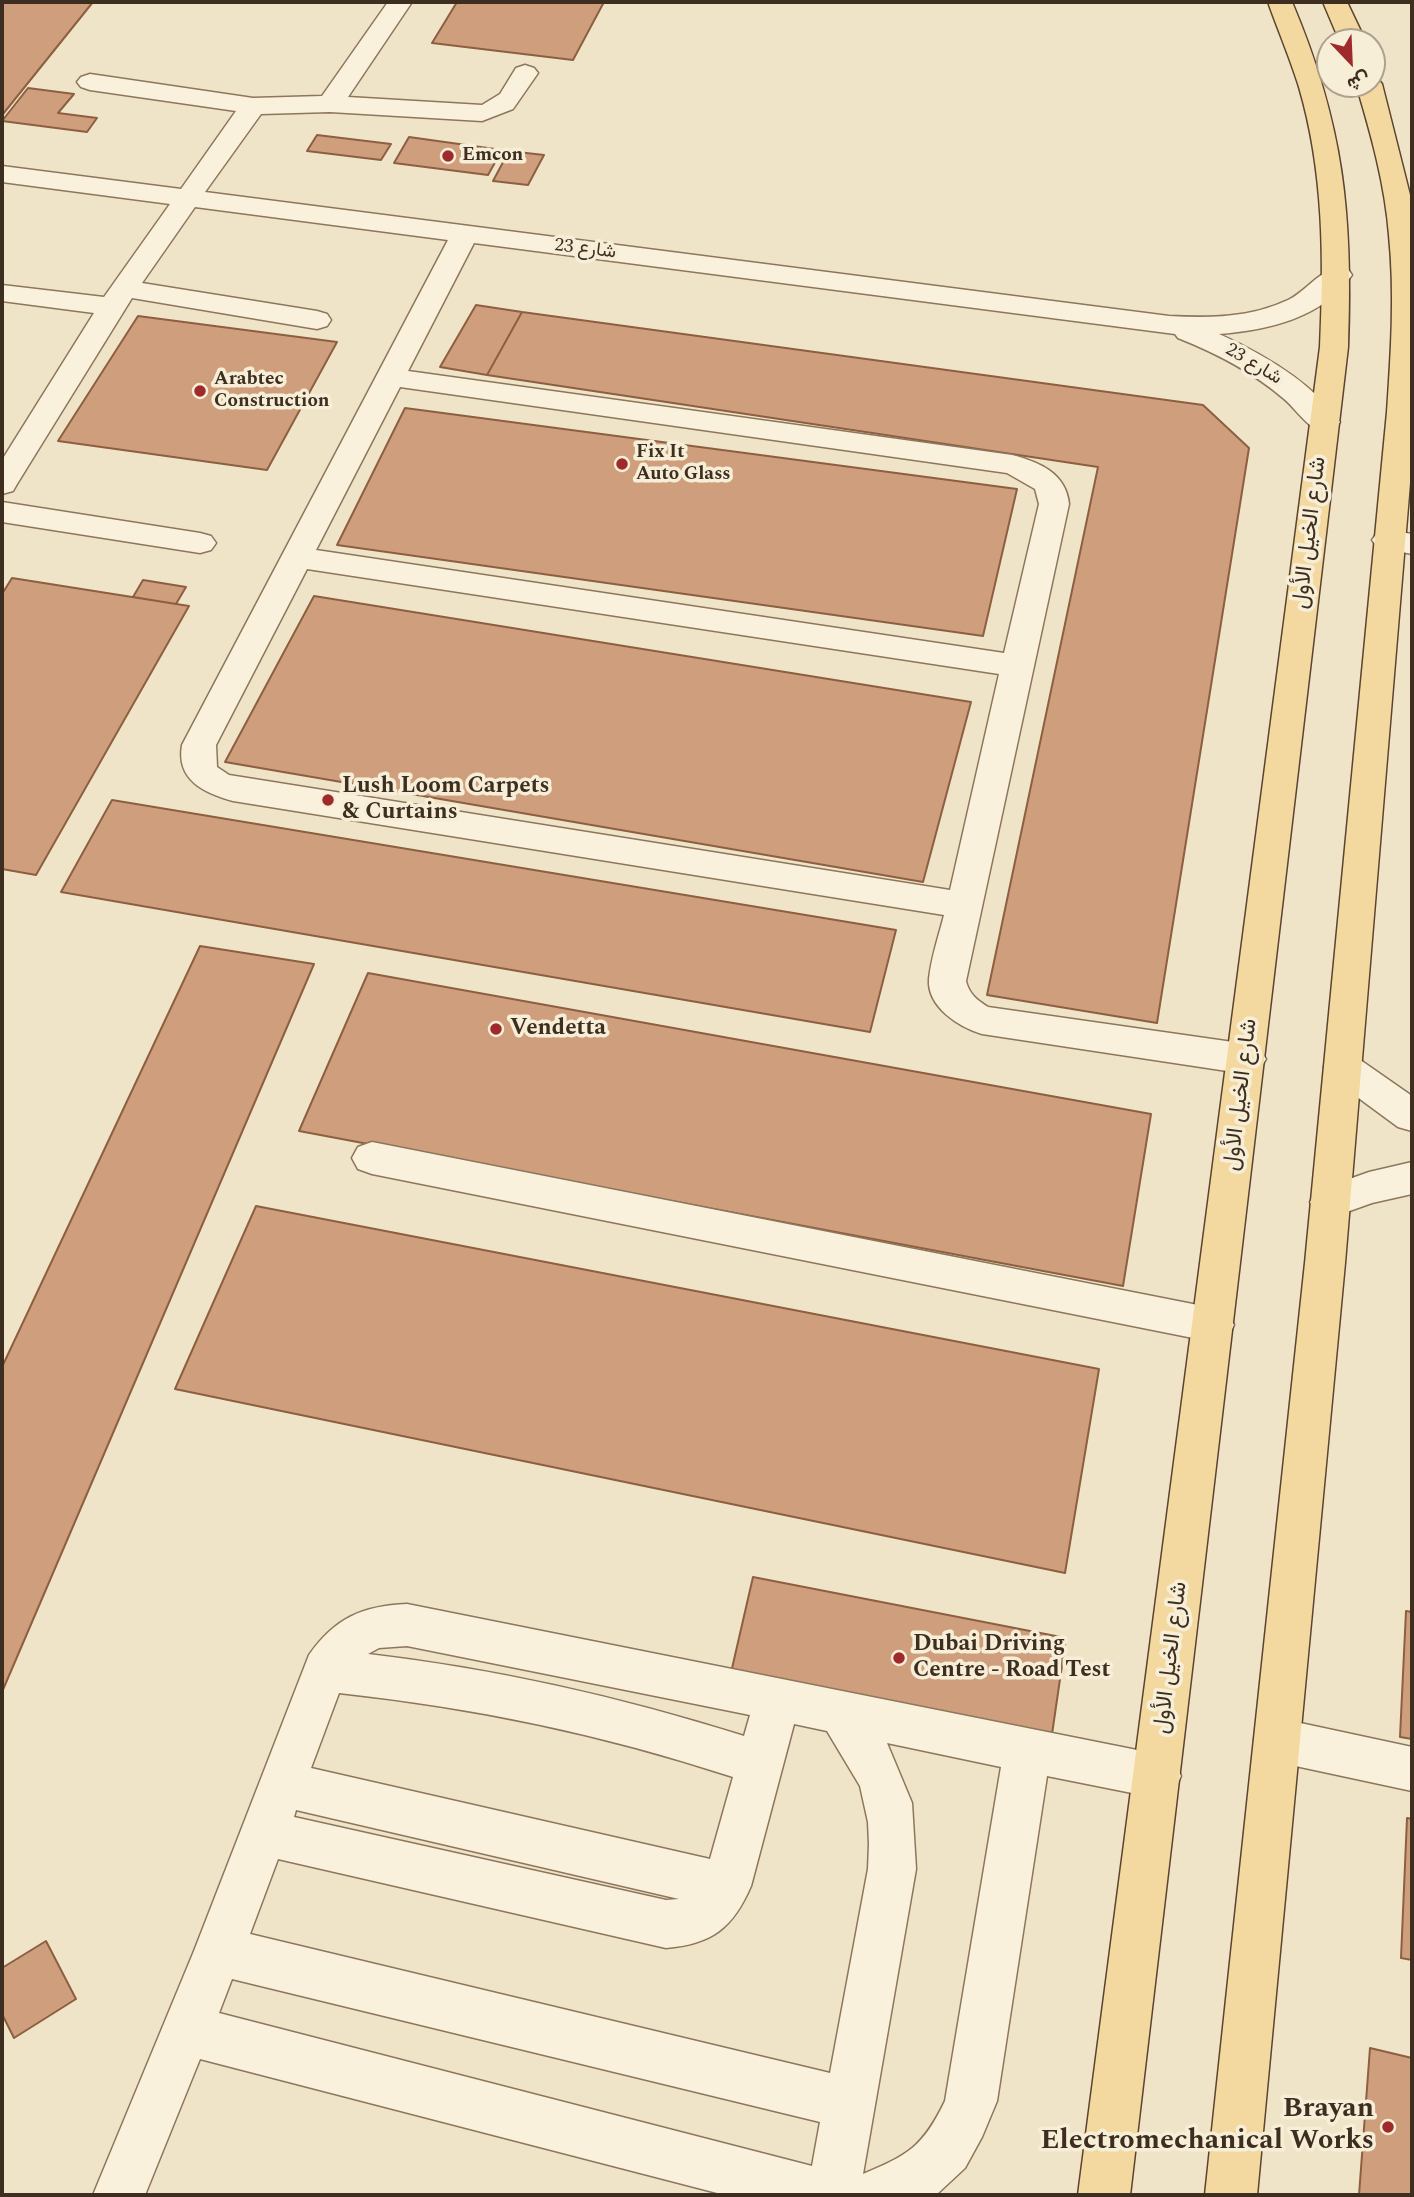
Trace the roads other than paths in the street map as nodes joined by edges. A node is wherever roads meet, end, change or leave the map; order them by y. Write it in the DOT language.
graph roads {
  1 [pos="400,2"];
  2 [pos="1280,2"];
  3 [pos="1335,2"];
  4 [pos="1347,28"];
  5 [pos="525,73"];
  6 [pos="90,82"];
  7 [pos="1373,98"];
  8 [pos="330,104"];
  9 [pos="253,106"];
  10 [pos="2,174"];
  11 [pos="189,199"];
  12 [pos="464,234"];
  13 [pos="1338,275"];
  14 [pos="2,293"];
  15 [pos="118,297"];
  16 [pos="317,320"];
  17 [pos="1169,325"];
  18 [pos="390,377"];
  19 [pos="1325,422"];
  20 [pos="1406,433"];
  21 [pos="2,484"];
  22 [pos="2,512"];
  23 [pos="1400,542"];
  24 [pos="200,543"];
  25 [pos="297,557"];
  26 [pos="1018,666"];
  27 [pos="964,905"];
  28 [pos="1247,1059"];
  29 [pos="1343,1067"];
  30 [pos="1412,1116"];
  31 [pos="372,1158"];
  32 [pos="1412,1178"];
  33 [pos="1330,1202"];
  34 [pos="1213,1325"];
  35 [pos="325,1670"];
  36 [pos="777,1701"];
  37 [pos="842,1714"];
  38 [pos="1277,1740"];
  39 [pos="1027,1751"];
  40 [pos="760,1763"];
  41 [pos="1412,1769"];
  42 [pos="1157,1776"];
  43 [pos="282,1784"];
  44 [pos="264,1833"];
  45 [pos="727,1886"];
  46 [pos="219,1951"];
  47 [pos="187,2030"];
  48 [pos="850,2104"];
  49 [pos="119,2195"];
  50 [pos="825,2195"];
  51 [pos="833,2195"];
  52 [pos="875,2195"];
  53 [pos="1104,2195"];
  54 [pos="1231,2195"];
  1 -- 8 [label="lane"];
  2 -- 13 [label="main road, شارع الخيل الأول"];
  3 -- 4 [label="main road"];
  5 -- 8 [label="lane"];
  6 -- 9 [label="lane"];
  7 -- 20 [label="main road"];
  8 -- 9 [label="lane"];
  9 -- 11 [label="lane"];
  10 -- 11 [label="lane, شارع 23"];
  11 -- 12 [label="lane, شارع 23"];
  11 -- 15 [label="lane"];
  12 -- 17 [label="lane, شارع 23"];
  12 -- 18 [label="lane"];
  13 -- 17 [label="lane, شارع 23"];
  13 -- 19 [label="main road, شارع الخيل الأول"];
  14 -- 15 [label="lane"];
  15 -- 16 [label="lane"];
  15 -- 21 [label="lane"];
  17 -- 19 [label="lane, شارع 23"];
  18 -- 25 [label="lane"];
  18 -- 26 [label="lane"];
  19 -- 28 [label="main road, شارع الخيل الأول"];
  20 -- 23 [label="main road"];
  22 -- 24 [label="lane"];
  23 -- 29 [label="main road"];
  25 -- 26 [label="lane"];
  25 -- 27 [label="lane"];
  26 -- 27 [label="lane"];
  27 -- 28 [label="lane"];
  28 -- 34 [label="main road, شارع الخيل الأول"];
  29 -- 30 [label="lane"];
  29 -- 33 [label="main road"];
  31 -- 34 [label="lane"];
  32 -- 33 [label="lane"];
  33 -- 38 [label="main road"];
  34 -- 42 [label="main road, شارع الخيل الأول"];
  35 -- 36 [label="lane"];
  35 -- 40 [label="lane"];
  35 -- 43 [label="lane"];
  36 -- 37 [label="lane"];
  36 -- 40 [label="lane"];
  37 -- 39 [label="lane"];
  37 -- 48 [label="lane"];
  38 -- 41 [label="lane"];
  38 -- 54 [label="main road"];
  39 -- 42 [label="lane"];
  39 -- 52 [label="lane"];
  40 -- 45 [label="lane"];
  42 -- 53 [label="main road, شارع الخيل الأول"];
  43 -- 44 [label="lane"];
  43 -- 45 [label="lane"];
  44 -- 45 [label="lane"];
  44 -- 46 [label="lane"];
  46 -- 47 [label="lane"];
  46 -- 48 [label="lane"];
  47 -- 49 [label="lane"];
  47 -- 50 [label="lane"];
  48 -- 51 [label="lane"];
}
